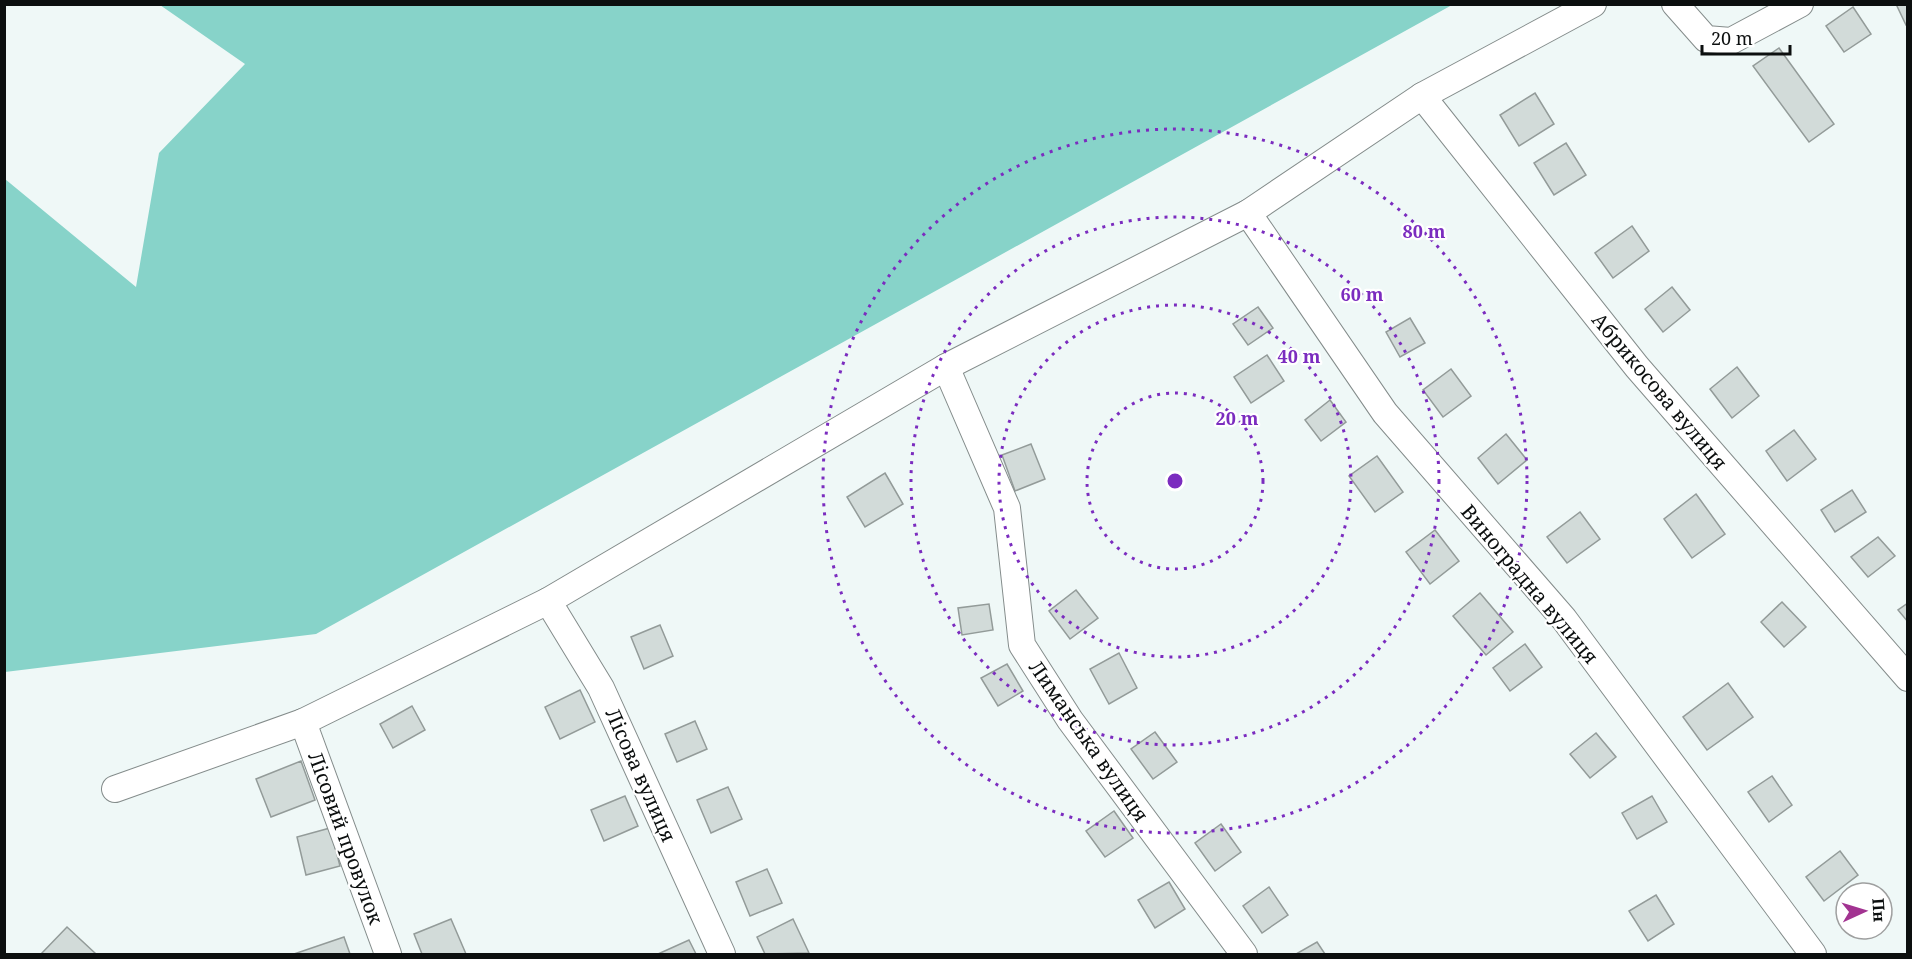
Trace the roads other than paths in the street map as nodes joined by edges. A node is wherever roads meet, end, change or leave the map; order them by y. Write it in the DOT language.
graph roads {
  1 [pos="1593,4"];
  2 [pos="1675,4"];
  3 [pos="1800,4"];
  4 [pos="1422,96"];
  5 [pos="1248,213"];
  6 [pos="946,366"];
  7 [pos="548,601"];
  8 [pos="1908,678"];
  9 [pos="303,722"];
  10 [pos="115,789"];
  11 [pos="388,954"];
  12 [pos="722,954"];
  13 [pos="1244,954"];
  14 [pos="1813,954"];
  1 -- 4 [label="street"];
  2 -- 3 [label="street"];
  4 -- 5 [label="street"];
  4 -- 8 [label="street, Абрикосова вулиця"];
  5 -- 6 [label="street"];
  5 -- 14 [label="street, Виноградна вулиця"];
  6 -- 7 [label="street"];
  6 -- 13 [label="street, Лиманська вулиця"];
  7 -- 9 [label="street"];
  7 -- 12 [label="street, Лісова вулиця"];
  9 -- 10 [label="street"];
  9 -- 11 [label="street, Лісовий провулок"];
}
